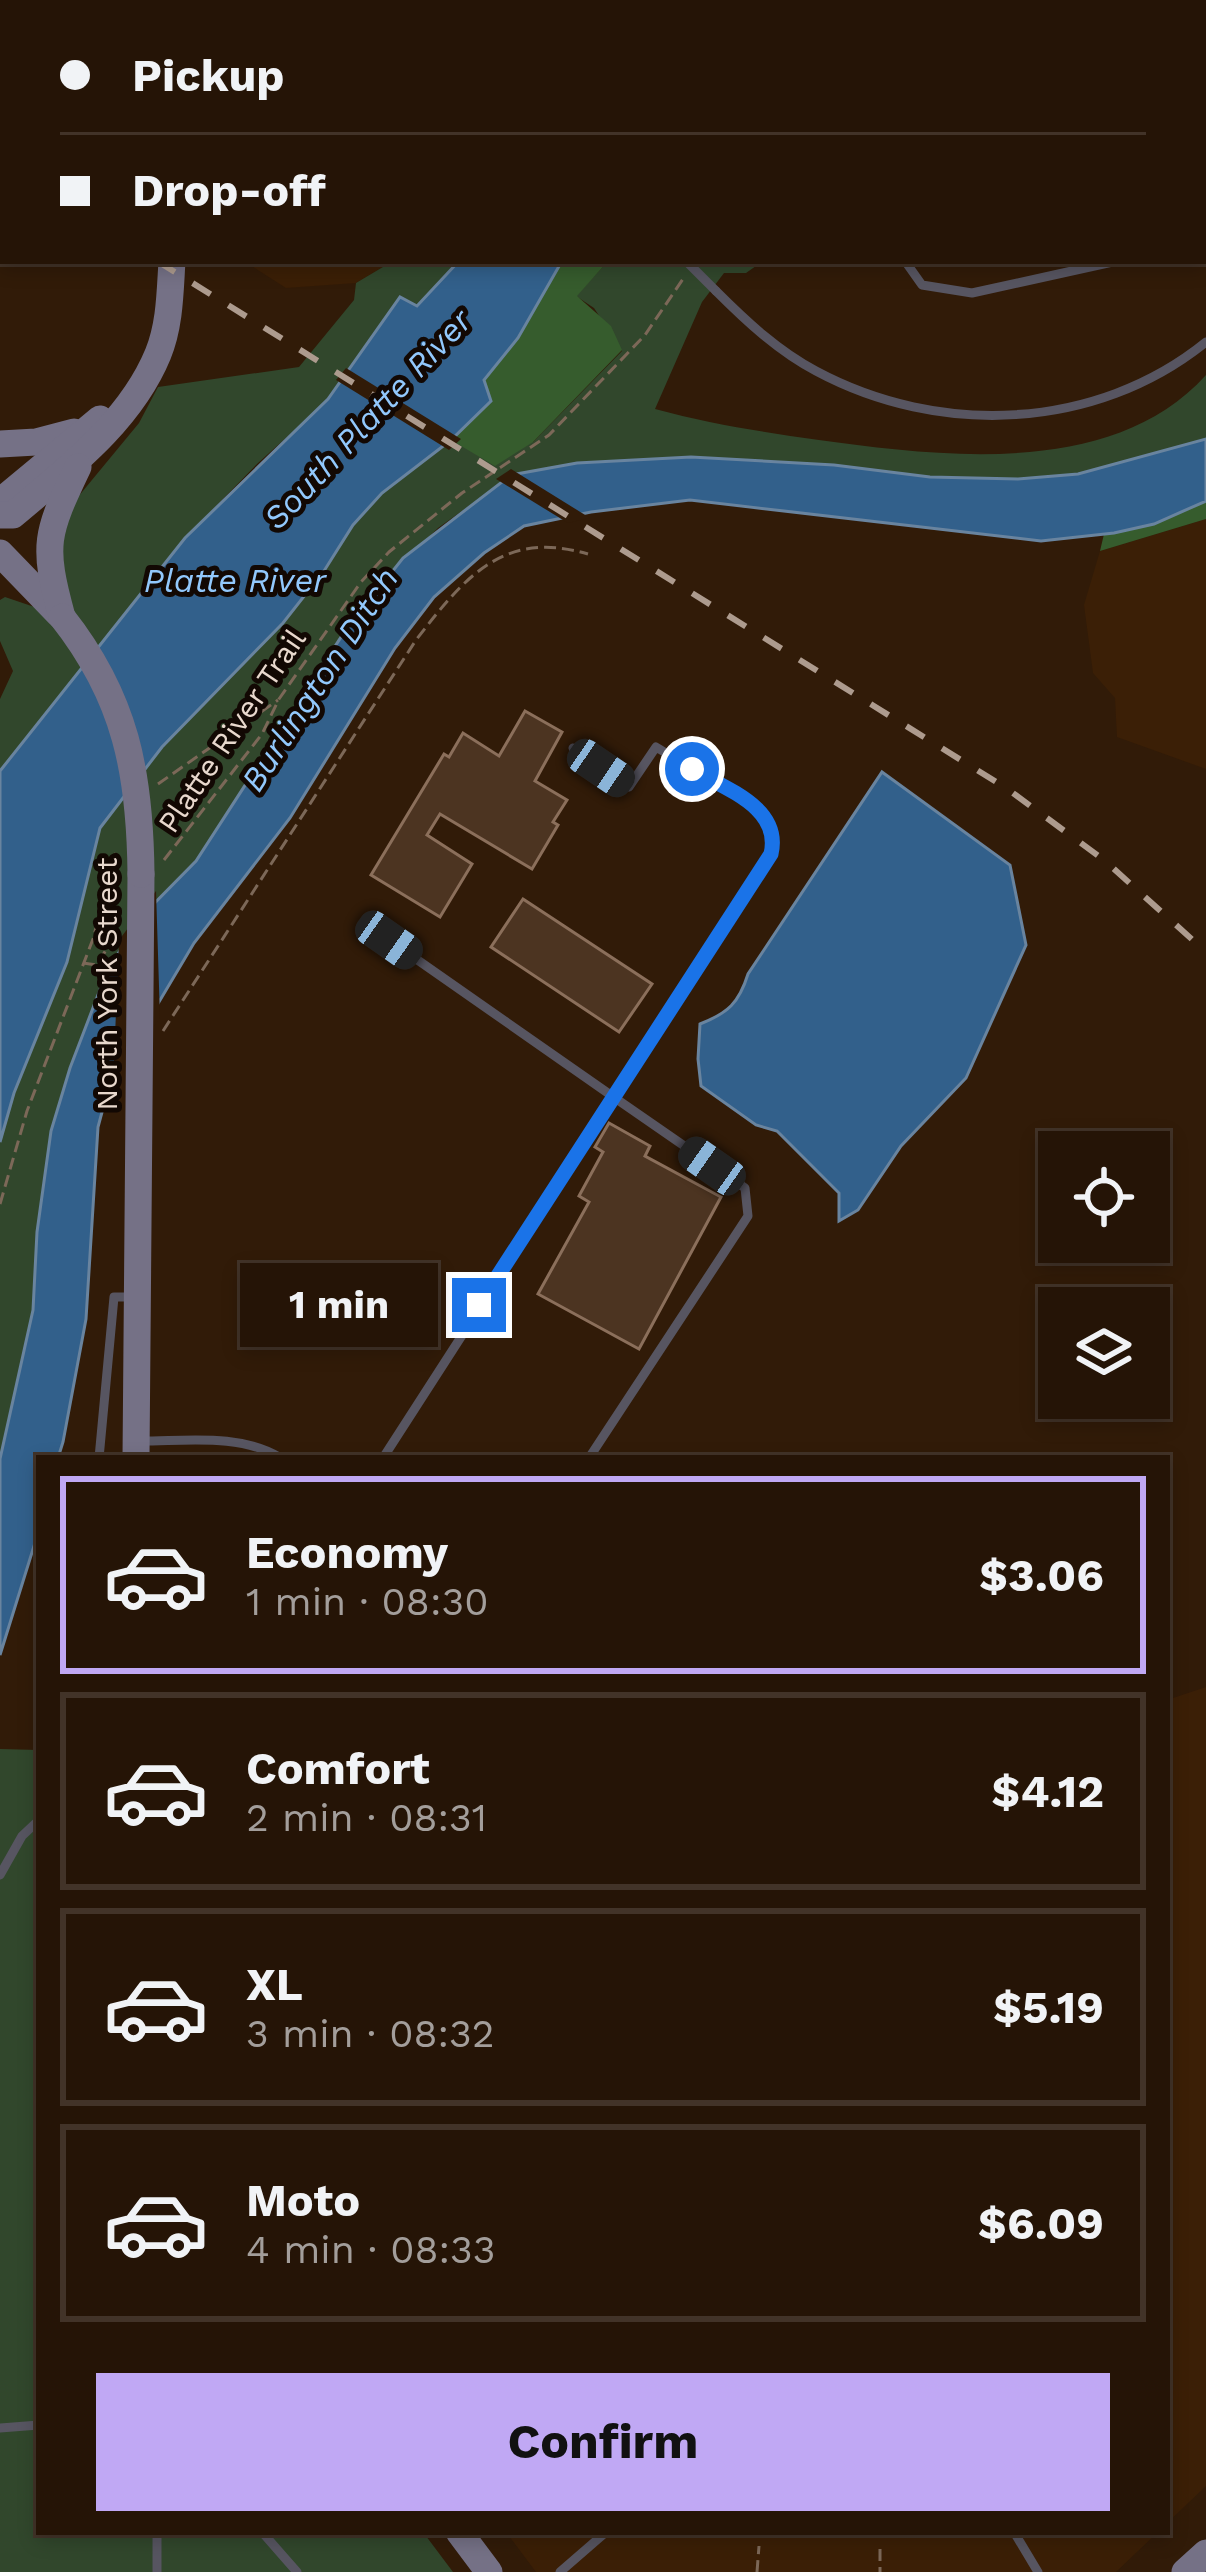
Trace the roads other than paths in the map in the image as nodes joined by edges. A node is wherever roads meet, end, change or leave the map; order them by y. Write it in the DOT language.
graph roads {
  1 [pos="172,264"];
  2 [pos="691,264"];
  3 [pos="907,264"];
  4 [pos="1103,264"];
  5 [pos="1206,342"];
  6 [pos="87,440"];
  7 [pos="0,444"];
  8 [pos="0,512"];
  9 [pos="0,553"];
  10 [pos="62,617"];
  11 [pos="573,748"];
  12 [pos="629,787"];
  13 [pos="645,795"];
  14 [pos="389,940"];
  15 [pos="615,1098"];
  16 [pos="137,1297"];
  17 [pos="136,1449"];
  18 [pos="99,1455"];
  19 [pos="275,1455"];
  20 [pos="385,1455"];
  21 [pos="591,1455"];
  22 [pos="36,1823"];
  23 [pos="0,1875"];
  24 [pos="36,2425"];
  25 [pos="0,2428"];
  26 [pos="157,2535"];
  27 [pos="265,2535"];
  28 [pos="461,2535"];
  29 [pos="603,2535"];
  30 [pos="1016,2535"];
  31 [pos="1206,2553"];
  32 [pos="157,2572"];
  33 [pos="297,2572"];
  34 [pos="489,2572"];
  35 [pos="560,2572"];
  36 [pos="1038,2572"];
  37 [pos="1185,2572"];
  1 -- 6 [label="main road"];
  2 -- 5 [label="lane, bridge"];
  3 -- 4 [label="lane"];
  6 -- 7 [label="main road"];
  6 -- 8 [label="main road"];
  6 -- 10 [label="main road"];
  9 -- 10 [label="main road, North York Street"];
  10 -- 16 [label="main road, North York Street, bridge"];
  11 -- 12 [label="lane"];
  12 -- 13 [label="lane"];
  12 -- 15 [label="lane"];
  14 -- 15 [label="lane"];
  15 -- 20 [label="lane"];
  15 -- 21 [label="lane"];
  16 -- 17 [label="main road, North York Street"];
  16 -- 18 [label="lane"];
  17 -- 19 [label="lane"];
  22 -- 23 [label="lane"];
  24 -- 25 [label="lane"];
  26 -- 32 [label="lane"];
  27 -- 33 [label="lane"];
  28 -- 34 [label="main road"];
  29 -- 35 [label="lane"];
  30 -- 36 [label="lane"];
  31 -- 37 [label="main road"];
}
